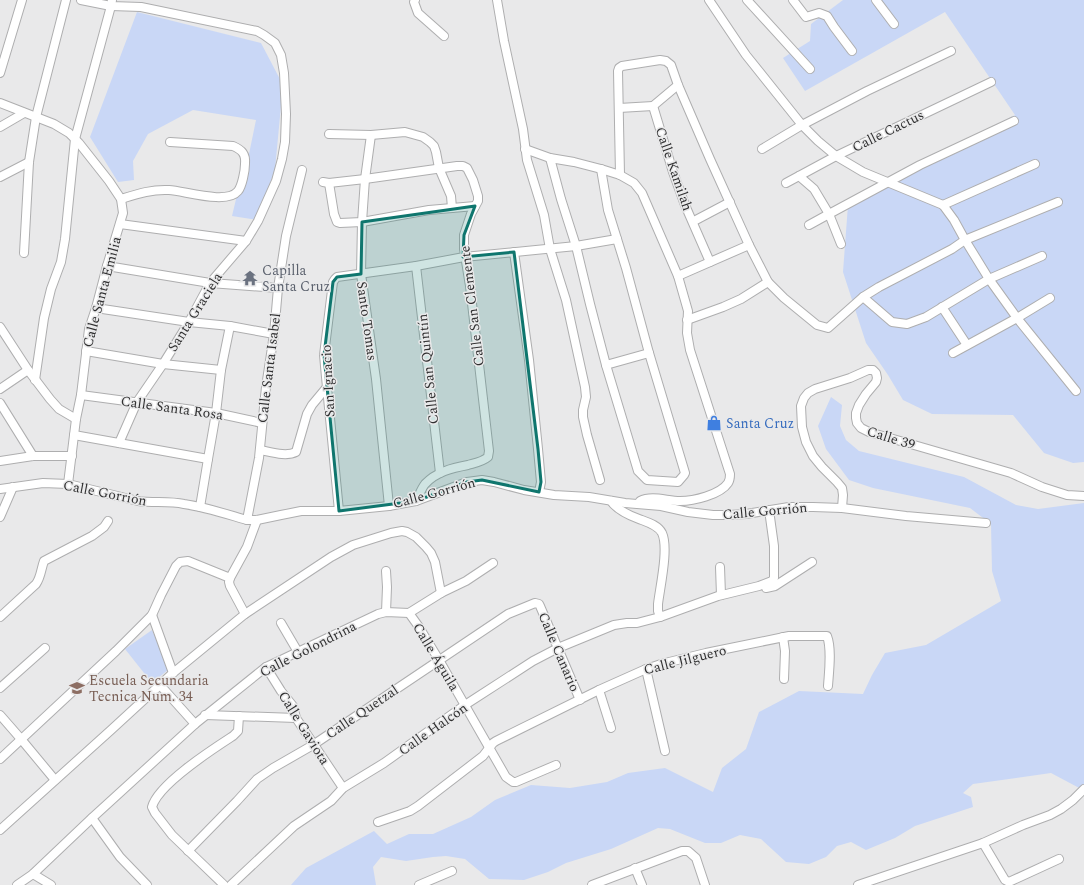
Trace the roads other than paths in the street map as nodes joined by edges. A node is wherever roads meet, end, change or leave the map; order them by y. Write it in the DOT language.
graph roads {
  1 [pos="22,0"];
  2 [pos="66,0"];
  3 [pos="81,0"];
  4 [pos="415,0"];
  5 [pos="497,0"];
  6 [pos="709,0"];
  7 [pos="747,0"];
  8 [pos="793,0"];
  9 [pos="876,0"];
  10 [pos="112,3"];
  11 [pos="143,4"];
  12 [pos="894,24"];
  13 [pos="444,36"];
  14 [pos="852,51"];
  15 [pos="951,51"];
  16 [pos="810,69"];
  17 [pos="0,73"];
  18 [pos="991,82"];
  19 [pos="678,85"];
  20 [pos="0,103"];
  21 [pos="653,106"];
  22 [pos="619,108"];
  23 [pos="24,113"];
  24 [pos="36,117"];
  25 [pos="1014,121"];
  26 [pos="802,126"];
  27 [pos="0,127"];
  28 [pos="329,134"];
  29 [pos="371,136"];
  30 [pos="75,139"];
  31 [pos="170,142"];
  32 [pos="525,148"];
  33 [pos="762,149"];
  34 [pos="836,156"];
  35 [pos="550,158"];
  36 [pos="29,162"];
  37 [pos="1035,164"];
  38 [pos="439,168"];
  39 [pos="601,169"];
  40 [pos="302,170"];
  41 [pos="620,176"];
  42 [pos="799,176"];
  43 [pos="0,177"];
  44 [pos="365,179"];
  45 [pos="889,182"];
  46 [pos="786,183"];
  47 [pos="121,199"];
  48 [pos="730,202"];
  49 [pos="1058,202"];
  50 [pos="943,205"];
  51 [pos="475,206"];
  52 [pos="452,208"];
  53 [pos="829,214"];
  54 [pos="694,221"];
  55 [pos="362,222"];
  56 [pos="120,224"];
  57 [pos="809,225"];
  58 [pos="617,239"];
  59 [pos="965,240"];
  60 [pos="246,241"];
  61 [pos="749,244"];
  62 [pos="840,244"];
  63 [pos="576,246"];
  64 [pos="550,249"];
  65 [pos="514,252"];
  66 [pos="24,253"];
  67 [pos="1042,256"];
  68 [pos="464,257"];
  69 [pos="710,262"];
  70 [pos="107,266"];
  71 [pos="416,266"];
  72 [pos="361,274"];
  73 [pos="678,276"];
  74 [pos="990,279"];
  75 [pos="768,282"];
  76 [pos="210,283"];
  77 [pos="278,288"];
  78 [pos="863,297"];
  79 [pos="1050,298"];
  80 [pos="942,307"];
  81 [pos="96,308"];
  82 [pos="1017,318"];
  83 [pos="687,320"];
  84 [pos="188,322"];
  85 [pos="230,326"];
  86 [pos="1,331"];
  87 [pos="274,334"];
  88 [pos="967,345"];
  89 [pos="86,351"];
  90 [pos="650,353"];
  91 [pos="953,354"];
  92 [pos="163,364"];
  93 [pos="606,365"];
  94 [pos="28,370"];
  95 [pos="221,370"];
  96 [pos="35,380"];
  97 [pos="327,387"];
  98 [pos="0,390"];
  99 [pos="1076,391"];
  100 [pos="81,395"];
  101 [pos="137,402"];
  102 [pos="0,403"];
  103 [pos="216,413"];
  104 [pos="76,419"];
  105 [pos="262,423"];
  106 [pos="74,435"];
  107 [pos="119,443"];
  108 [pos="260,450"];
  109 [pos="33,456"];
  110 [pos="72,456"];
  111 [pos="208,459"];
  112 [pos="0,461"];
  113 [pos="440,473"];
  114 [pos="600,480"];
  115 [pos="68,484"];
  116 [pos="13,486"];
  117 [pos="0,489"];
  118 [pos="539,492"];
  119 [pos="1084,496"];
  120 [pos="416,501"];
  121 [pos="611,501"];
  122 [pos="636,503"];
  123 [pos="389,506"];
  124 [pos="200,507"];
  125 [pos="842,508"];
  126 [pos="769,510"];
  127 [pos="339,511"];
  128 [pos="0,517"];
  129 [pos="246,520"];
  130 [pos="257,520"];
  131 [pos="108,521"];
  132 [pos="986,523"];
  133 [pos="812,562"];
  134 [pos="493,563"];
  135 [pos="720,567"];
  136 [pos="386,570"];
  137 [pos="230,578"];
  138 [pos="754,587"];
  139 [pos="441,593"];
  140 [pos="720,596"];
  141 [pos="538,604"];
  142 [pos="386,612"];
  143 [pos="409,613"];
  144 [pos="245,614"];
  145 [pos="152,615"];
  146 [pos="0,617"];
  147 [pos="660,617"];
  148 [pos="282,623"];
  149 [pos="783,637"];
  150 [pos="45,648"];
  151 [pos="558,648"];
  152 [pos="298,652"];
  153 [pos="439,660"];
  154 [pos="266,667"];
  155 [pos="646,669"];
  156 [pos="173,673"];
  157 [pos="784,679"];
  158 [pos="160,685"];
  159 [pos="828,686"];
  160 [pos="0,688"];
  161 [pos="599,690"];
  162 [pos="580,700"];
  163 [pos="465,705"];
  164 [pos="0,715"];
  165 [pos="205,715"];
  166 [pos="239,716"];
  167 [pos="296,718"];
  168 [pos="195,724"];
  169 [pos="611,728"];
  170 [pos="21,739"];
  171 [pos="313,745"];
  172 [pos="489,748"];
  173 [pos="664,751"];
  174 [pos="0,759"];
  175 [pos="556,765"];
  176 [pos="55,780"];
  177 [pos="343,788"];
  178 [pos="1084,789"];
  179 [pos="92,818"];
  180 [pos="378,822"];
  181 [pos="0,830"];
  182 [pos="983,843"];
  183 [pos="188,851"];
  184 [pos="1059,859"];
  185 [pos="635,868"];
  186 [pos="452,871"];
  187 [pos="33,874"];
  188 [pos="882,876"];
  189 [pos="17,885"];
  190 [pos="51,885"];
  191 [pos="147,885"];
  192 [pos="224,885"];
  193 [pos="231,885"];
  194 [pos="419,885"];
  195 [pos="592,885"];
  196 [pos="642,885"];
  197 [pos="705,885"];
  198 [pos="858,885"];
  199 [pos="885,885"];
  1 -- 17 [label="street"];
  2 -- 24 [label="street"];
  3 -- 10 [label="street"];
  4 -- 13 [label="street"];
  5 -- 32 [label="street"];
  6 -- 26 [label="street"];
  7 -- 16 [label="street"];
  8 -- 14 [label="street"];
  9 -- 12 [label="street"];
  10 -- 11 [label="street"];
  10 -- 30 [label="street"];
  11 -- 60 [label="street, Santa Graciela"];
  15 -- 26 [label="street"];
  18 -- 34 [label="street, Calle Cactus"];
  19 -- 21 [label="street"];
  19 -- 22 [label="street"];
  19 -- 48 [label="street"];
  20 -- 23 [label="street"];
  21 -- 22 [label="street"];
  21 -- 54 [label="street, Calle Kamilah"];
  22 -- 41 [label="street"];
  23 -- 24 [label="street"];
  23 -- 27 [label="street"];
  24 -- 30 [label="street"];
  24 -- 36 [label="street"];
  25 -- 45 [label="street"];
  26 -- 33 [label="street"];
  26 -- 34 [label="street"];
  28 -- 29 [label="street"];
  29 -- 38 [label="street"];
  29 -- 44 [label="street, Santo Tomas"];
  30 -- 47 [label="street"];
  30 -- 96 [label="street"];
  31 -- 47 [label="street"];
  32 -- 35 [label="street"];
  32 -- 64 [label="street"];
  34 -- 42 [label="street, Calle Cactus"];
  34 -- 45 [label="street"];
  35 -- 39 [label="street"];
  35 -- 63 [label="street"];
  36 -- 43 [label="street"];
  36 -- 66 [label="street"];
  37 -- 50 [label="street"];
  38 -- 44 [label="street, Calle San Clemente"];
  38 -- 51 [label="street, Calle San Clemente"];
  38 -- 52 [label="street"];
  39 -- 41 [label="street"];
  39 -- 58 [label="street"];
  40 -- 77 [label="street, Calle Santa Isabel"];
  41 -- 73 [label="street"];
  42 -- 46 [label="street, Calle Cactus"];
  42 -- 53 [label="street"];
  44 -- 55 [label="street, Santo Tomas"];
  44 -- 55 [label="street, Calle San Clemente"];
  45 -- 50 [label="street"];
  45 -- 53 [label="street"];
  47 -- 56 [label="street, Calle Santa Emilia"];
  48 -- 54 [label="street"];
  48 -- 61 [label="street"];
  49 -- 59 [label="street"];
  50 -- 59 [label="street"];
  51 -- 52 [label="street"];
  51 -- 68 [label="street, Calle San Clemente"];
  52 -- 55 [label="street"];
  53 -- 57 [label="street"];
  53 -- 62 [label="street"];
  54 -- 69 [label="street, Calle Kamilah"];
  55 -- 72 [label="street, Santo Tomas"];
  56 -- 60 [label="street"];
  56 -- 70 [label="street, Calle Santa Emilia"];
  58 -- 63 [label="street, San Ignacio"];
  58 -- 90 [label="street"];
  59 -- 74 [label="street"];
  59 -- 78 [label="street"];
  60 -- 76 [label="street, Santa Graciela"];
  61 -- 69 [label="street"];
  61 -- 75 [label="street"];
  63 -- 64 [label="street, San Ignacio"];
  63 -- 93 [label="street"];
  64 -- 65 [label="street, San Ignacio"];
  64 -- 114 [label="street"];
  65 -- 68 [label="street, San Ignacio"];
  65 -- 118 [label="street"];
  67 -- 74 [label="street"];
  68 -- 71 [label="street, San Ignacio"];
  68 -- 113 [label="street, Calle San Clemente"];
  69 -- 73 [label="street"];
  70 -- 76 [label="street"];
  70 -- 81 [label="street, Calle Santa Emilia"];
  71 -- 72 [label="street, San Ignacio"];
  71 -- 113 [label="street, Calle San Quintín"];
  72 -- 97 [label="street, San Ignacio"];
  72 -- 123 [label="street, Santo Tomas"];
  73 -- 83 [label="street"];
  74 -- 80 [label="street"];
  74 -- 82 [label="street"];
  75 -- 78 [label="street"];
  75 -- 83 [label="street"];
  76 -- 77 [label="street"];
  76 -- 84 [label="street, Santa Graciela"];
  77 -- 87 [label="street, Calle Santa Isabel"];
  78 -- 80 [label="street"];
  79 -- 82 [label="street"];
  80 -- 88 [label="street"];
  81 -- 84 [label="street"];
  81 -- 89 [label="street, Calle Santa Emilia"];
  82 -- 88 [label="street"];
  82 -- 99 [label="street"];
  83 -- 122 [label="street"];
  84 -- 85 [label="street"];
  84 -- 92 [label="street, Santa Graciela"];
  85 -- 87 [label="street"];
  85 -- 95 [label="street"];
  86 -- 94 [label="street"];
  87 -- 105 [label="street, Calle Santa Isabel"];
  88 -- 91 [label="street"];
  89 -- 92 [label="street"];
  89 -- 100 [label="street, Calle Santa Emilia"];
  90 -- 93 [label="street"];
  90 -- 93 [label="street"];
  92 -- 95 [label="street"];
  92 -- 101 [label="street, Santa Graciela"];
  94 -- 96 [label="street"];
  94 -- 98 [label="street"];
  95 -- 103 [label="street"];
  96 -- 104 [label="street"];
  97 -- 108 [label="street"];
  97 -- 127 [label="street, San Ignacio"];
  100 -- 101 [label="street, Calle Santa Rosa"];
  100 -- 104 [label="street, Calle Santa Emilia"];
  101 -- 103 [label="street, Calle Santa Rosa"];
  101 -- 107 [label="street, Santa Graciela"];
  102 -- 109 [label="street"];
  103 -- 105 [label="street, Calle Santa Rosa"];
  103 -- 111 [label="street"];
  104 -- 106 [label="street, Calle Santa Emilia"];
  105 -- 108 [label="street, Calle Santa Isabel"];
  106 -- 107 [label="street"];
  106 -- 110 [label="street, Calle Santa Emilia"];
  107 -- 111 [label="street"];
  108 -- 129 [label="street, Calle Santa Isabel"];
  109 -- 110 [label="street"];
  109 -- 112 [label="street"];
  110 -- 115 [label="street, Calle Santa Emilia"];
  111 -- 124 [label="street"];
  113 -- 120 [label="street, Calle San Clemente"];
  115 -- 116 [label="street, Calle Gorrión"];
  115 -- 124 [label="street, Calle Gorrión"];
  116 -- 117 [label="street, Calle Gorrión"];
  116 -- 128 [label="street"];
  118 -- 120 [label="street, Calle Gorrión"];
  118 -- 121 [label="street, Calle Gorrión"];
  119 -- 125 [label="street, Calle 39"];
  120 -- 123 [label="street, Calle Gorrión"];
  121 -- 122 [label="street, Calle Gorrión"];
  121 -- 147 [label="street"];
  122 -- 126 [label="street, Calle Gorrión"];
  123 -- 127 [label="street, Calle Gorrión"];
  124 -- 129 [label="street, Calle Gorrión"];
  125 -- 126 [label="street, Calle Gorrión"];
  125 -- 132 [label="street, Calle Gorrión"];
  126 -- 138 [label="street, Calle Halcón"];
  127 -- 130 [label="street, Calle Gorrión"];
  129 -- 130 [label="street, Calle Gorrión"];
  130 -- 137 [label="street"];
  131 -- 146 [label="street"];
  133 -- 138 [label="street"];
  134 -- 139 [label="street"];
  135 -- 140 [label="street"];
  136 -- 142 [label="street"];
  137 -- 144 [label="street"];
  137 -- 145 [label="street"];
  138 -- 140 [label="street, Calle Halcón"];
  139 -- 143 [label="street"];
  139 -- 144 [label="street"];
  140 -- 147 [label="street, Calle Halcón"];
  141 -- 151 [label="street, Calle Canario"];
  141 -- 153 [label="street, Calle Quetzal"];
  142 -- 143 [label="street, Calle Golondrina"];
  142 -- 152 [label="street, Calle Golondrina"];
  143 -- 153 [label="street, Calle Águila"];
  144 -- 156 [label="street"];
  145 -- 156 [label="street"];
  145 -- 170 [label="street"];
  147 -- 151 [label="street, Calle Halcón"];
  148 -- 152 [label="street"];
  149 -- 155 [label="street, Calle Jilguero"];
  149 -- 157 [label="street"];
  149 -- 159 [label="street, Calle Jilguero"];
  150 -- 160 [label="street"];
  151 -- 162 [label="street, Calle Canario"];
  151 -- 163 [label="street, Calle Halcón"];
  152 -- 154 [label="street, Calle Golondrina"];
  153 -- 163 [label="street, Calle Águila"];
  153 -- 171 [label="street, Calle Quetzal"];
  154 -- 165 [label="street, Calle Golondrina"];
  154 -- 167 [label="street, Calle Gaviota"];
  155 -- 161 [label="street, Calle Jilguero"];
  155 -- 173 [label="street"];
  156 -- 158 [label="street"];
  158 -- 168 [label="street"];
  158 -- 176 [label="street"];
  161 -- 162 [label="street, Calle Jilguero"];
  161 -- 169 [label="street"];
  162 -- 172 [label="street, Calle Jilguero"];
  163 -- 172 [label="street, Calle Águila"];
  163 -- 177 [label="street, Calle Halcón"];
  164 -- 170 [label="street"];
  165 -- 166 [label="street"];
  165 -- 168 [label="street, Calle Golondrina"];
  166 -- 167 [label="street"];
  166 -- 183 [label="street"];
  167 -- 171 [label="street, Calle Gaviota"];
  168 -- 179 [label="street, Calle Golondrina"];
  170 -- 174 [label="street"];
  170 -- 176 [label="street"];
  171 -- 177 [label="street, Calle Gaviota"];
  171 -- 183 [label="street, Calle Quetzal"];
  172 -- 175 [label="street, Calle Águila"];
  172 -- 180 [label="street, Calle Jilguero"];
  176 -- 181 [label="street"];
  177 -- 193 [label="street, Calle Halcón"];
  178 -- 182 [label="street"];
  179 -- 187 [label="street, Calle Golondrina"];
  179 -- 191 [label="street"];
  182 -- 184 [label="street"];
  182 -- 188 [label="street"];
  183 -- 192 [label="street"];
  185 -- 195 [label="street"];
  185 -- 196 [label="street"];
  185 -- 197 [label="street"];
  186 -- 194 [label="street"];
  187 -- 189 [label="street, Calle Golondrina"];
  187 -- 190 [label="street"];
  188 -- 198 [label="street"];
  188 -- 199 [label="street"];
}
